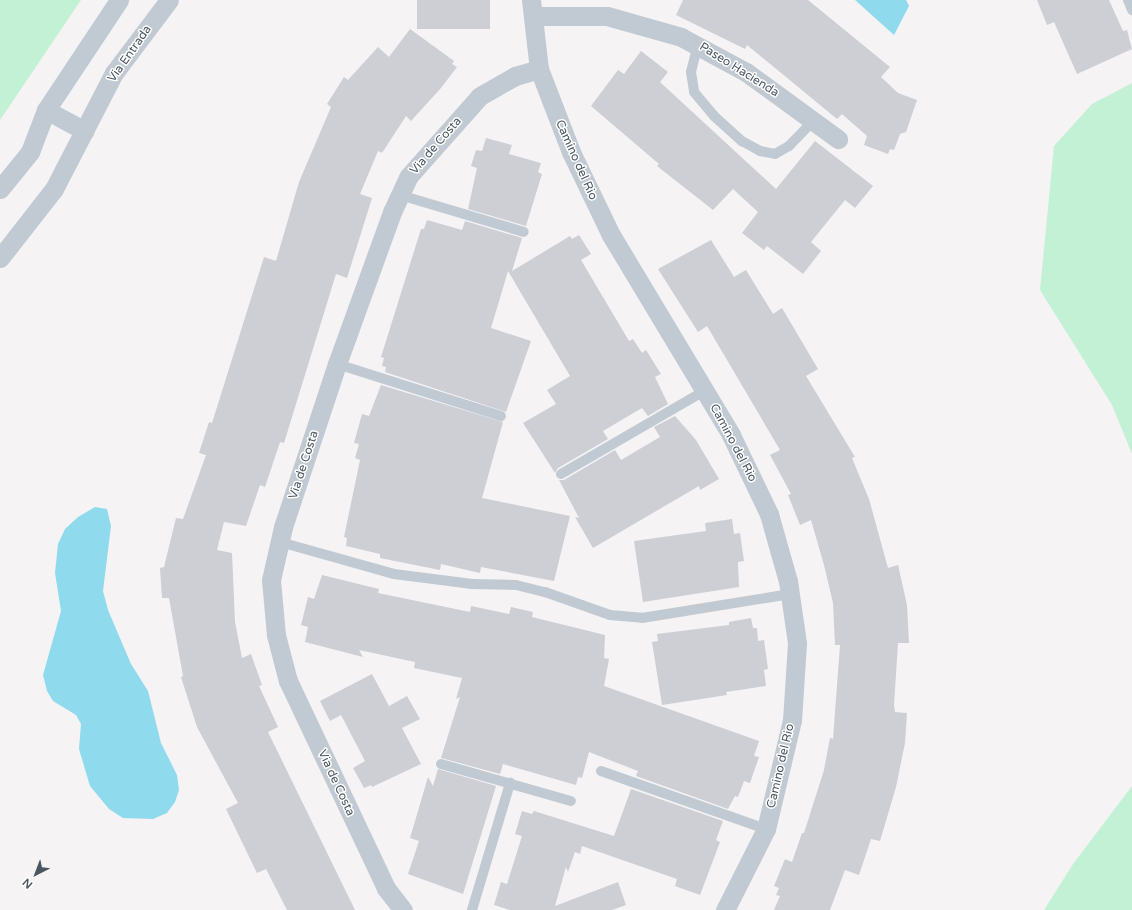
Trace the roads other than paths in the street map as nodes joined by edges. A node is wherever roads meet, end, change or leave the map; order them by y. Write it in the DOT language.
graph roads {
  1 [pos="119,0"];
  2 [pos="169,0"];
  3 [pos="1128,0"];
  4 [pos="532,8"];
  5 [pos="1132,10"];
  6 [pos="698,44"];
  7 [pos="539,69"];
  8 [pos="46,110"];
  9 [pos="815,120"];
  10 [pos="85,131"];
  11 [pos="838,139"];
  12 [pos="0,189"];
  13 [pos="400,195"];
  14 [pos="524,232"];
  15 [pos="0,258"];
  16 [pos="337,364"];
  17 [pos="704,391"];
  18 [pos="501,416"];
  19 [pos="561,474"];
  20 [pos="280,542"];
  21 [pos="790,594"];
  22 [pos="441,764"];
  23 [pos="601,771"];
  24 [pos="510,783"];
  25 [pos="571,801"];
  26 [pos="766,829"];
  27 [pos="403,910"];
  28 [pos="472,910"];
  29 [pos="726,910"];
  1 -- 8 [label="street"];
  2 -- 10 [label="street, Via Entrada"];
  3 -- 5 [label="lane"];
  4 -- 6 [label="street, Paseo Hacienda"];
  4 -- 7 [label="street, Camino del Rio"];
  6 -- 9 [label="street, Paseo Hacienda"];
  6 -- 9 [label="lane"];
  7 -- 13 [label="street, Via de Costa"];
  7 -- 17 [label="street, Camino del Rio"];
  8 -- 10 [label="street"];
  8 -- 12 [label="street"];
  9 -- 11 [label="street, Paseo Hacienda"];
  10 -- 15 [label="street, Via Entrada"];
  13 -- 14 [label="lane"];
  13 -- 16 [label="street, Via de Costa"];
  16 -- 18 [label="lane"];
  16 -- 20 [label="street, Via de Costa"];
  17 -- 19 [label="lane"];
  17 -- 21 [label="street, Camino del Rio"];
  20 -- 21 [label="lane"];
  20 -- 27 [label="street, Via de Costa"];
  21 -- 26 [label="street, Camino del Rio"];
  22 -- 24 [label="lane"];
  23 -- 26 [label="lane"];
  24 -- 25 [label="lane"];
  24 -- 28 [label="lane"];
  26 -- 29 [label="street, Camino del Rio"];
}
